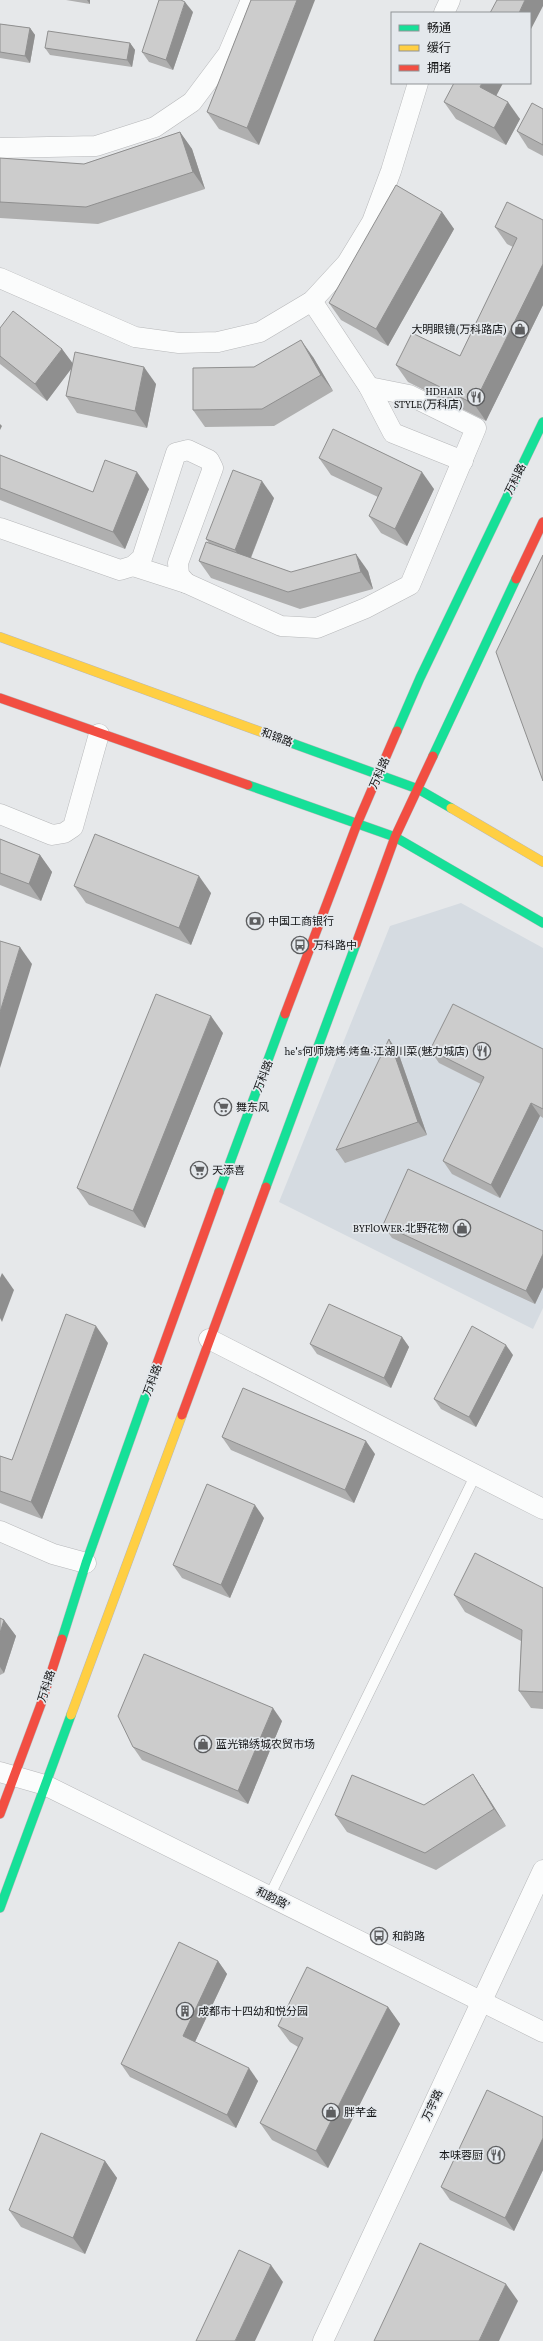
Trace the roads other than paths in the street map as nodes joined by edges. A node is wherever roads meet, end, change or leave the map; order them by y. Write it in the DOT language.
graph roads {
  1 [pos="251,0"];
  2 [pos="450,0"];
  3 [pos="444,12"];
  4 [pos="418,84"];
  5 [pos="0,148"];
  6 [pos="0,278"];
  7 [pos="312,301"];
  8 [pos="368,387"];
  9 [pos="543,422"];
  10 [pos="463,461"];
  11 [pos="543,522"];
  12 [pos="0,528"];
  13 [pos="133,566"];
  14 [pos="186,583"];
  15 [pos="0,637"];
  16 [pos="0,698"];
  17 [pos="99,734"];
  18 [pos="379,774"];
  19 [pos="418,789"];
  20 [pos="0,814"];
  21 [pos="357,824"];
  22 [pos="395,837"];
  23 [pos="543,862"];
  24 [pos="543,923"];
  25 [pos="209,1339"];
  26 [pos="475,1476"];
  27 [pos="543,1510"];
  28 [pos="0,1532"];
  29 [pos="86,1563"];
  30 [pos="7,1774"];
  31 [pos="44,1786"];
  32 [pos="0,1814"];
  33 [pos="543,1870"];
  34 [pos="543,1891"];
  35 [pos="269,1896"];
  36 [pos="0,1908"];
  37 [pos="486,2004"];
  38 [pos="543,2032"];
  39 [pos="323,2341"];
  40 [pos="329,2341"];
  1 -- 5 [label="street"];
  2 -- 3 [label="street"];
  4 -- 7 [label="street"];
  6 -- 7 [label="street"];
  7 -- 8 [label="street"];
  8 -- 10 [label="street"];
  8 -- 10 [label="street"];
  9 -- 18 [label="main road, 万科路"];
  10 -- 14 [label="street"];
  11 -- 19 [label="main road"];
  12 -- 13 [label="street"];
  13 -- 14 [label="street"];
  13 -- 14 [label="street"];
  15 -- 18 [label="main road, 和锦路"];
  16 -- 17 [label="main road"];
  17 -- 20 [label="street"];
  17 -- 21 [label="main road"];
  18 -- 19 [label="main road, 和锦路"];
  18 -- 21 [label="main road, 万科路"];
  19 -- 22 [label="main road"];
  19 -- 23 [label="main road, 和锦路"];
  21 -- 22 [label="main road"];
  21 -- 29 [label="main road, 万科路"];
  22 -- 24 [label="main road"];
  22 -- 25 [label="main road"];
  25 -- 26 [label="street"];
  25 -- 31 [label="main road"];
  26 -- 27 [label="street"];
  26 -- 35 [label="lane"];
  28 -- 29 [label="street"];
  29 -- 30 [label="main road, 万科路"];
  30 -- 31 [label="street, 和韵路’"];
  30 -- 32 [label="main road, 万科路"];
  31 -- 35 [label="street, 和韵路’"];
  31 -- 36 [label="main road"];
  33 -- 37 [label="street, 万宇路"];
  34 -- 37 [label="street, 万宇路"];
  35 -- 37 [label="street, 和韵路’"];
  37 -- 38 [label="street, 和韵路’"];
  37 -- 39 [label="street, 万宇路"];
  37 -- 40 [label="street, 万宇路"];
}
